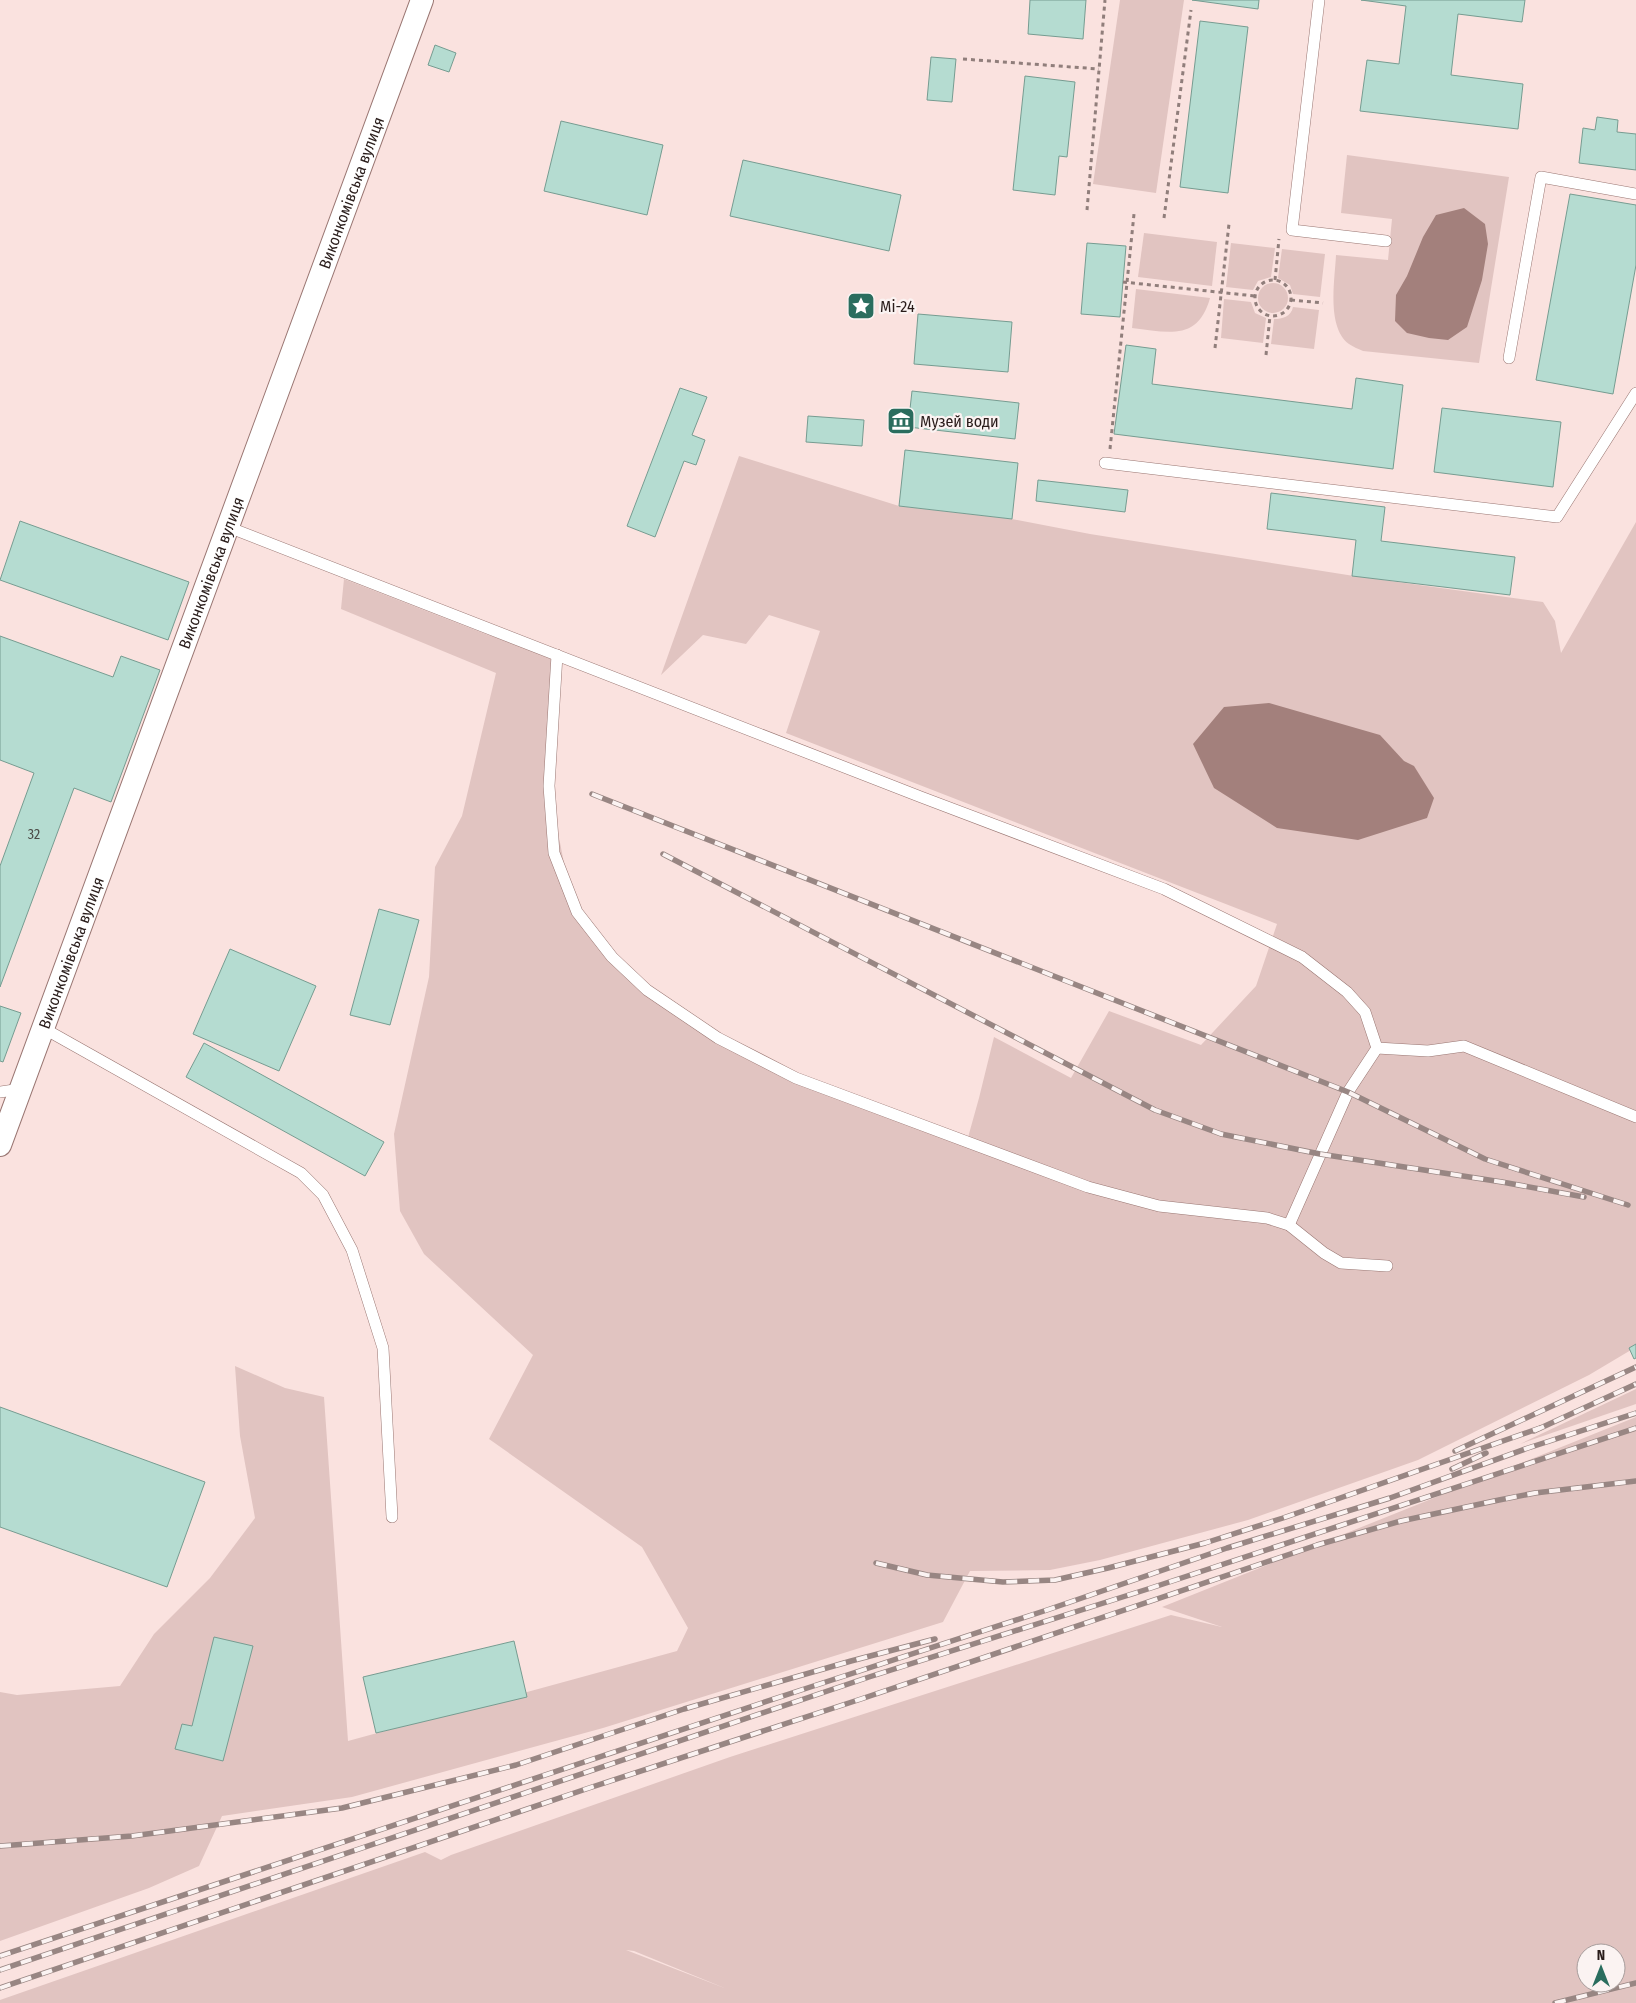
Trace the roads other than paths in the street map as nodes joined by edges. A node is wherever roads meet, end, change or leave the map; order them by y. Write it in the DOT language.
graph roads {
  1 [pos="422,0"];
  2 [pos="1319,0"];
  3 [pos="1636,194"];
  4 [pos="1386,241"];
  5 [pos="1508,358"];
  6 [pos="1636,393"];
  7 [pos="1107,463"];
  8 [pos="228,527"];
  9 [pos="557,655"];
  10 [pos="43,1028"];
  11 [pos="1377,1048"];
  12 [pos="10,1090"];
  13 [pos="1636,1116"];
  14 [pos="0,1145"];
  15 [pos="1290,1225"];
  16 [pos="1387,1266"];
  17 [pos="392,1517"];
  1 -- 8 [label="street, Виконкомівська вулиця"];
  2 -- 4 [label="lane"];
  3 -- 5 [label="lane"];
  6 -- 7 [label="lane"];
  8 -- 9 [label="lane"];
  8 -- 10 [label="street, Виконкомівська вулиця"];
  9 -- 11 [label="lane"];
  9 -- 15 [label="lane"];
  10 -- 12 [label="street, Виконкомівська вулиця"];
  10 -- 17 [label="lane"];
  11 -- 13 [label="lane"];
  11 -- 15 [label="lane"];
  12 -- 14 [label="street, Виконкомівська вулиця"];
  15 -- 16 [label="lane"];
}
